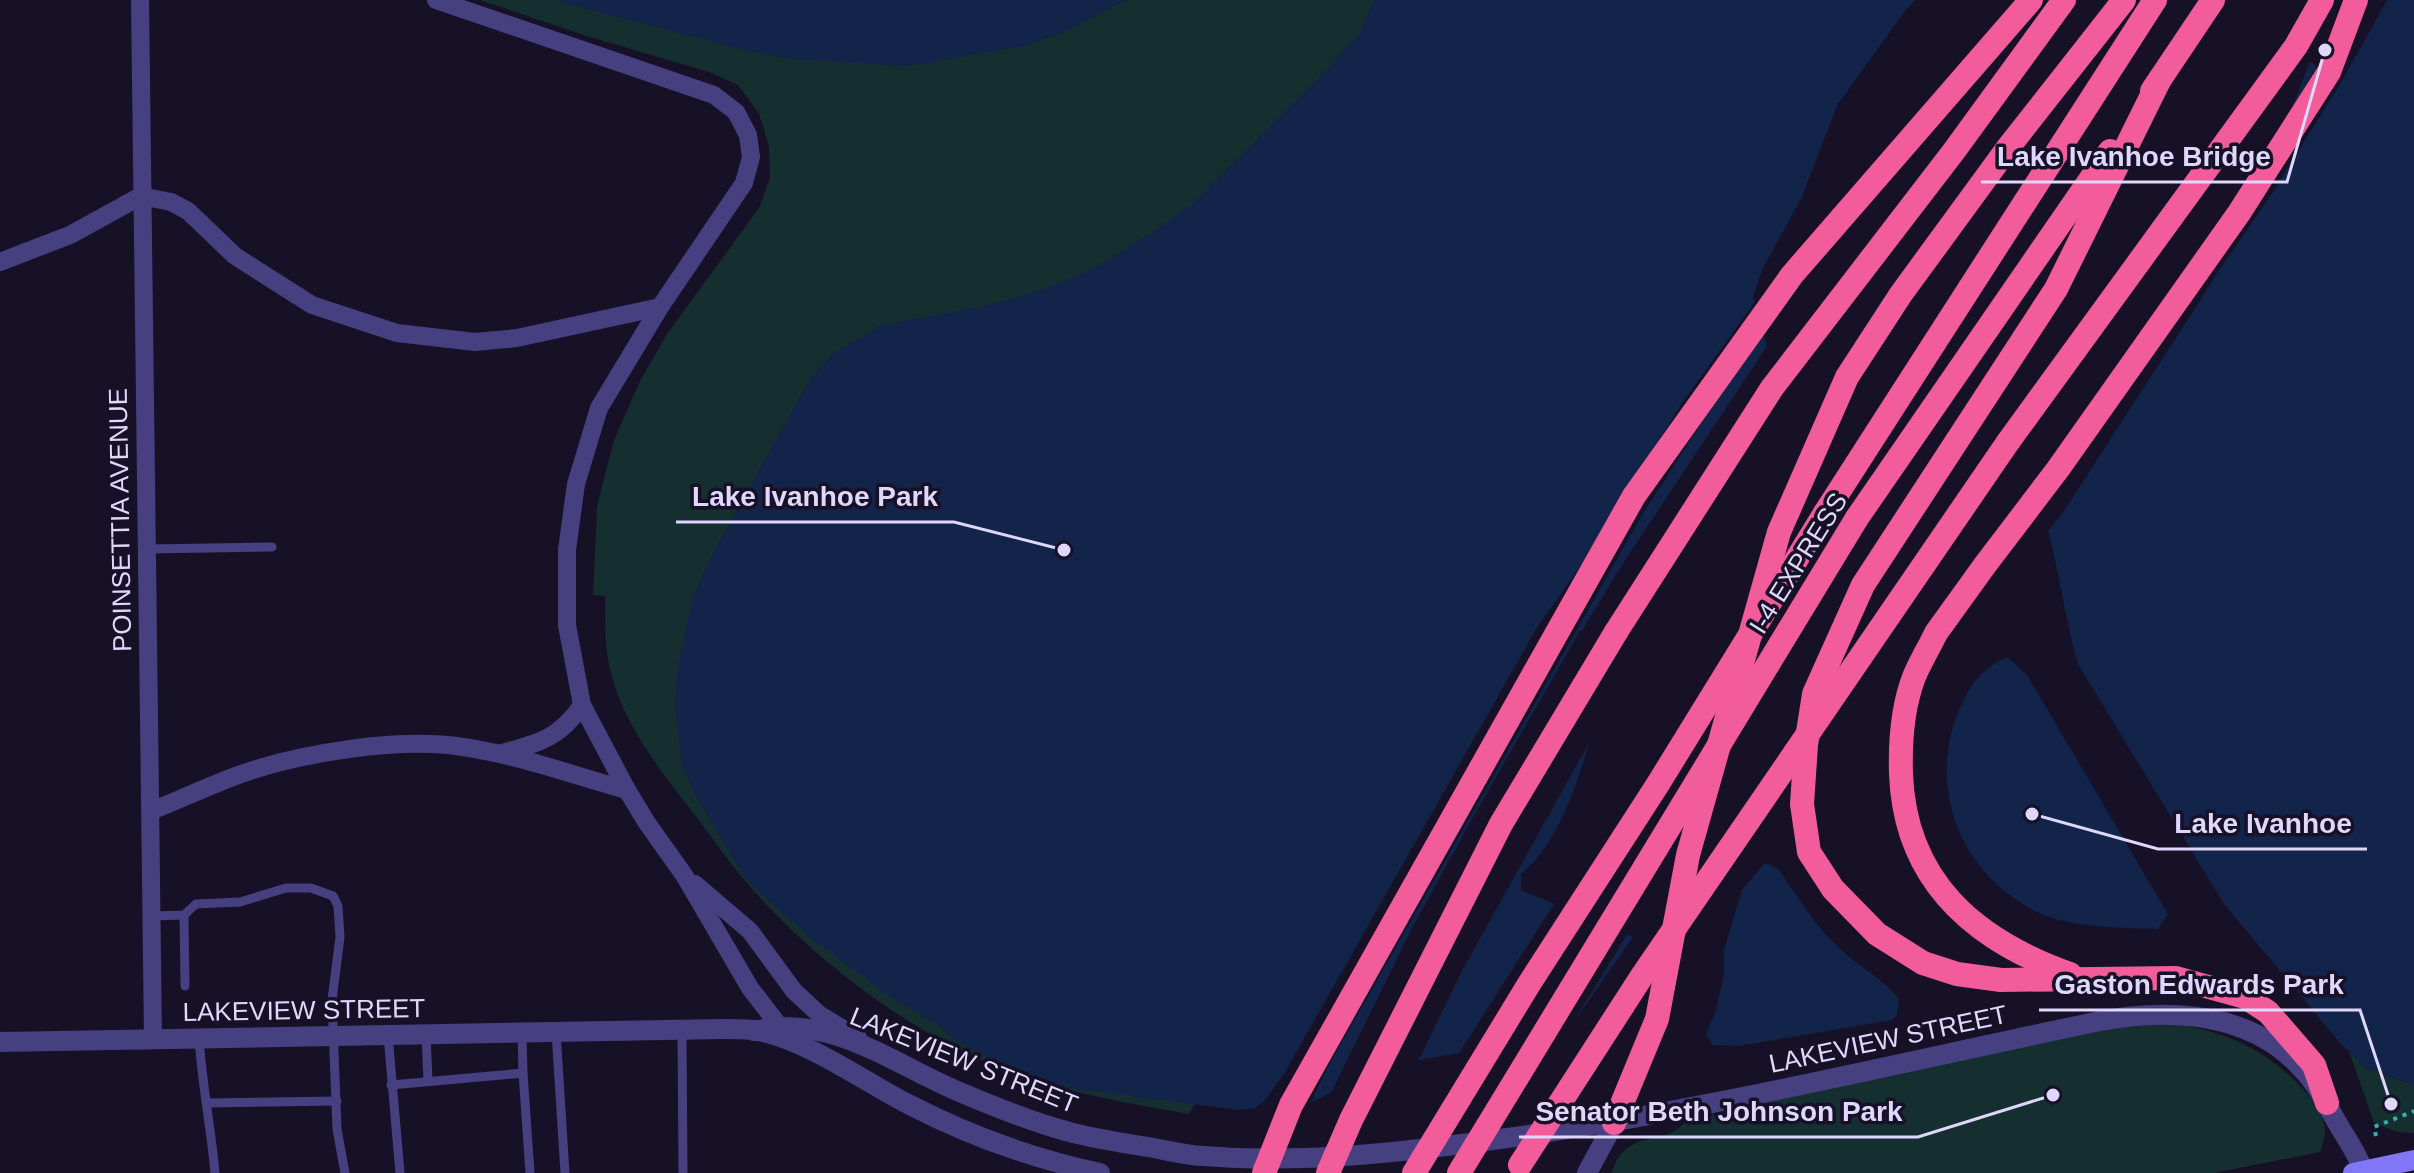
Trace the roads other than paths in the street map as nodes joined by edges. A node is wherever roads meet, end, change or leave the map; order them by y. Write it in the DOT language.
graph roads {
  1 [pos="140,0"];
  2 [pos="436,0"];
  3 [pos="2031,0"];
  4 [pos="2064,0"];
  5 [pos="2124,0"];
  6 [pos="2155,0"];
  7 [pos="2213,0"];
  8 [pos="2322,0"];
  9 [pos="2356,0"];
  10 [pos="2160,79"];
  11 [pos="141,196"];
  12 [pos="0,262"];
  13 [pos="660,307"];
  14 [pos="272,547"];
  15 [pos="147,549"];
  16 [pos="582,705"];
  17 [pos="500,754"];
  18 [pos="627,790"];
  19 [pos="151,811"];
  20 [pos="684,875"];
  21 [pos="184,915"];
  22 [pos="152,916"];
  23 [pos="2080,978"];
  24 [pos="185,986"];
  25 [pos="777,1025"];
  26 [pos="682,1030"];
  27 [pos="754,1031"];
  28 [pos="522,1032"];
  29 [pos="556,1032"];
  30 [pos="426,1034"];
  31 [pos="388,1035"];
  32 [pos="334,1036"];
  33 [pos="199,1038"];
  34 [pos="153,1039"];
  35 [pos="0,1042"];
  36 [pos="798,1046"];
  37 [pos="878,1050"];
  38 [pos="523,1073"];
  39 [pos="428,1081"];
  40 [pos="391,1085"];
  41 [pos="337,1101"];
  42 [pos="207,1103"];
  43 [pos="2327,1103"];
  44 [pos="1614,1123"];
  45 [pos="2414,1160"];
  46 [pos="1267,1166"];
  47 [pos="2360,1172"];
  48 [pos="215,1173"];
  49 [pos="345,1173"];
  50 [pos="400,1173"];
  51 [pos="530,1173"];
  52 [pos="565,1173"];
  53 [pos="683,1173"];
  54 [pos="1100,1173"];
  55 [pos="1328,1173"];
  56 [pos="1414,1173"];
  57 [pos="1459,1173"];
  58 [pos="1516,1173"];
  59 [pos="1587,1173"];
  1 -- 11 [label="street, POINSETTIA AVENUE"];
  2 -- 13 [label="street"];
  3 -- 46 [label="highway"];
  4 -- 55 [label="highway, bridge"];
  5 -- 44 [label="highway"];
  6 -- 56 [label="highway, I-4 EXPRESS, bridge"];
  7 -- 10 [label="highway, I-4 EXPRESS"];
  8 -- 58 [label="highway, bridge"];
  9 -- 23 [label="highway"];
  10 -- 23 [label="highway"];
  10 -- 57 [label="highway, I-4 EXPRESS, bridge"];
  11 -- 12 [label="street"];
  11 -- 13 [label="street"];
  11 -- 15 [label="street, POINSETTIA AVENUE"];
  13 -- 16 [label="street"];
  14 -- 15 [label="lane"];
  15 -- 19 [label="street, POINSETTIA AVENUE"];
  16 -- 17 [label="street"];
  16 -- 18 [label="street"];
  17 -- 18 [label="street"];
  17 -- 19 [label="street"];
  18 -- 20 [label="street"];
  19 -- 22 [label="street, POINSETTIA AVENUE"];
  20 -- 25 [label="street"];
  20 -- 37 [label="street"];
  21 -- 22 [label="lane"];
  21 -- 24 [label="lane"];
  21 -- 32 [label="lane"];
  22 -- 34 [label="street, POINSETTIA AVENUE"];
  23 -- 43 [label="highway"];
  25 -- 27 [label="street, LAKEVIEW STREET"];
  25 -- 36 [label="street"];
  25 -- 37 [label="street, LAKEVIEW STREET"];
  26 -- 27 [label="street, LAKEVIEW STREET"];
  26 -- 29 [label="street, LAKEVIEW STREET"];
  26 -- 53 [label="lane"];
  27 -- 36 [label="street, LAKEVIEW STREET"];
  28 -- 29 [label="street, LAKEVIEW STREET"];
  28 -- 30 [label="street, LAKEVIEW STREET"];
  28 -- 38 [label="lane"];
  29 -- 52 [label="lane"];
  30 -- 31 [label="street, LAKEVIEW STREET"];
  30 -- 39 [label="lane"];
  31 -- 32 [label="street, LAKEVIEW STREET"];
  31 -- 40 [label="lane"];
  32 -- 33 [label="street, LAKEVIEW STREET"];
  32 -- 41 [label="lane"];
  33 -- 34 [label="street, LAKEVIEW STREET"];
  33 -- 42 [label="lane"];
  34 -- 35 [label="street, LAKEVIEW STREET"];
  36 -- 54 [label="street, LAKEVIEW STREET"];
  37 -- 46 [label="street, LAKEVIEW STREET"];
  38 -- 39 [label="lane"];
  38 -- 51 [label="lane"];
  39 -- 40 [label="lane"];
  40 -- 50 [label="lane"];
  41 -- 42 [label="lane"];
  41 -- 49 [label="lane"];
  42 -- 48 [label="lane"];
  43 -- 44 [label="street, LAKEVIEW STREET"];
  43 -- 47 [label="street, LAKEVIEW STREET"];
  44 -- 46 [label="street, LAKEVIEW STREET"];
  44 -- 59 [label="street"];
  45 -- 47 [label="main road"];
}
